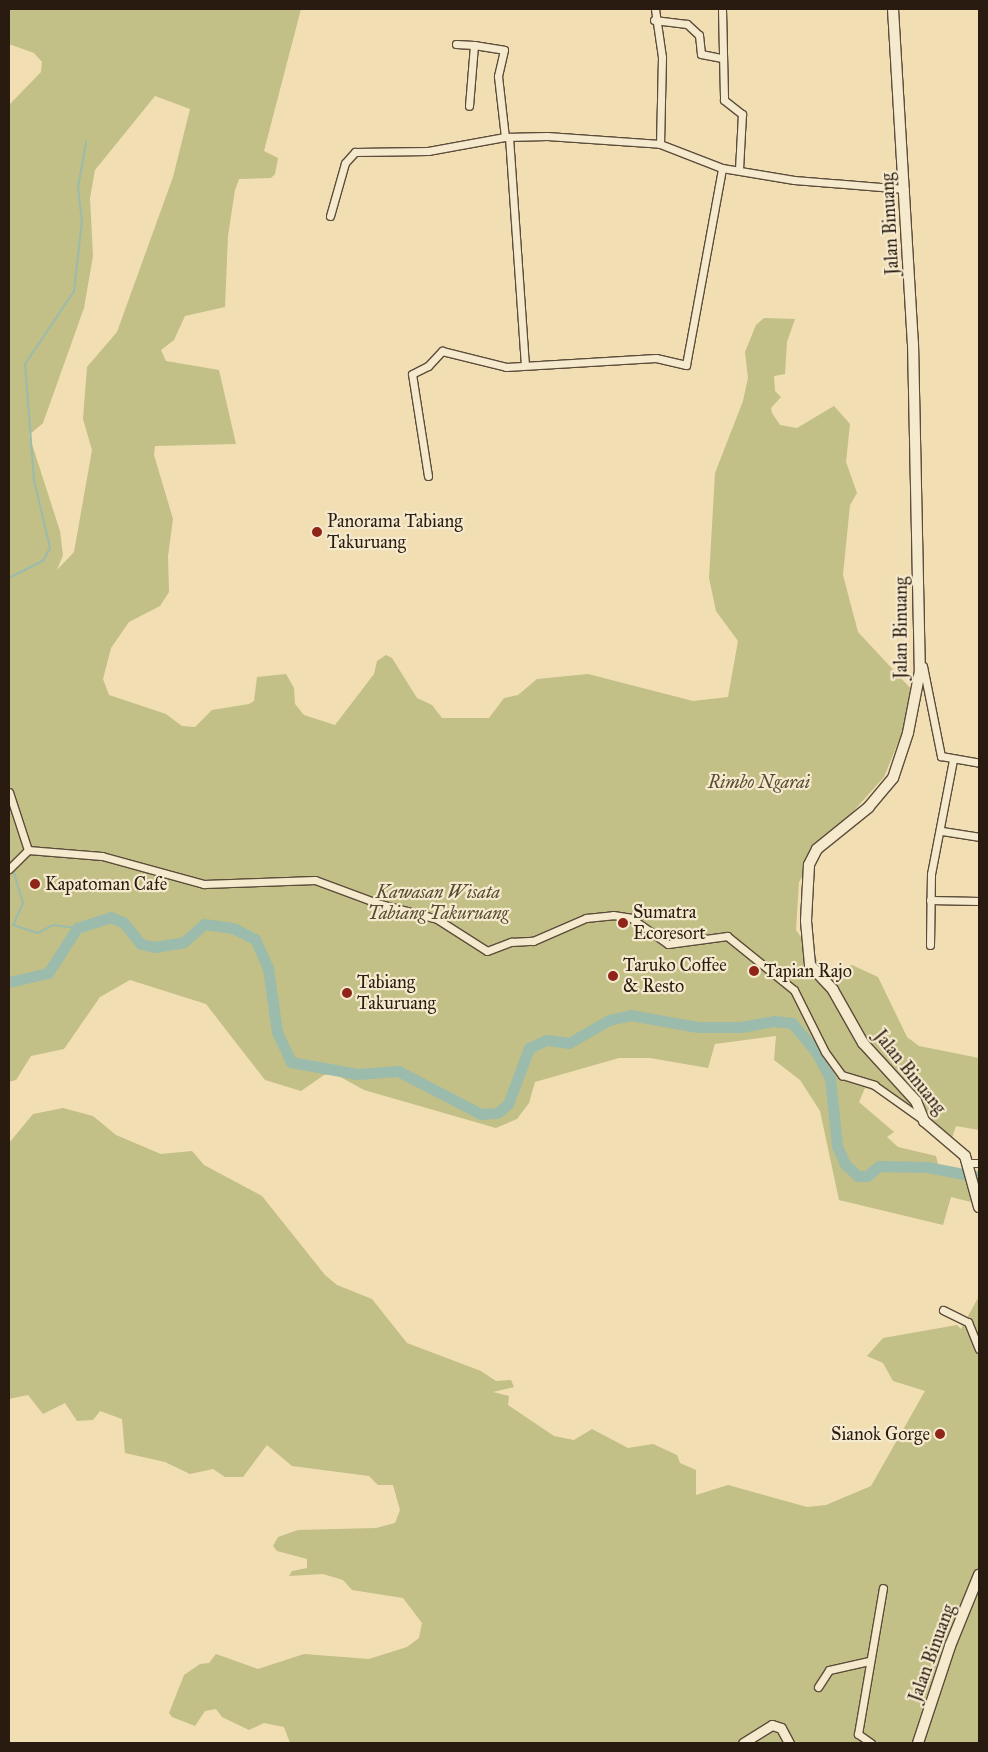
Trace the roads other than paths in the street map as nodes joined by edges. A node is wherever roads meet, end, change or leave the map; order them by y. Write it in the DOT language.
graph roads {
  1 [pos="655,9"];
  2 [pos="722,9"];
  3 [pos="893,9"];
  4 [pos="654,20"];
  5 [pos="456,44"];
  6 [pos="474,45"];
  7 [pos="721,58"];
  8 [pos="469,106"];
  9 [pos="507,137"];
  10 [pos="660,144"];
  11 [pos="722,168"];
  12 [pos="739,170"];
  13 [pos="905,189"];
  14 [pos="330,216"];
  15 [pos="525,363"];
  16 [pos="428,476"];
  17 [pos="921,654"];
  18 [pos="953,760"];
  19 [pos="979,763"];
  20 [pos="9,792"];
  21 [pos="942,831"];
  22 [pos="979,837"];
  23 [pos="28,850"];
  24 [pos="11,867"];
  25 [pos="930,900"];
  26 [pos="979,901"];
  27 [pos="930,945"];
  28 [pos="924,1121"];
  29 [pos="973,1165"];
  30 [pos="978,1206"];
  31 [pos="943,1310"];
  32 [pos="979,1349"];
  33 [pos="979,1575"];
  34 [pos="883,1588"];
  35 [pos="869,1661"];
  36 [pos="818,1687"];
  37 [pos="743,1743"];
  38 [pos="789,1743"];
  39 [pos="871,1743"];
  40 [pos="918,1743"];
  1 -- 4 [label="street"];
  2 -- 7 [label="street"];
  3 -- 13 [label="main road, Jalan Binuang"];
  4 -- 7 [label="street"];
  4 -- 10 [label="street"];
  5 -- 6 [label="street"];
  6 -- 8 [label="street"];
  6 -- 9 [label="street"];
  7 -- 12 [label="street"];
  9 -- 10 [label="street"];
  9 -- 14 [label="street"];
  9 -- 15 [label="street"];
  10 -- 11 [label="street"];
  11 -- 12 [label="street"];
  11 -- 15 [label="street"];
  12 -- 13 [label="street"];
  13 -- 17 [label="main road, Jalan Binuang"];
  15 -- 16 [label="street"];
  17 -- 18 [label="street"];
  17 -- 28 [label="main road, Jalan Binuang"];
  18 -- 19 [label="street"];
  18 -- 21 [label="street"];
  20 -- 23 [label="street"];
  21 -- 22 [label="street"];
  21 -- 25 [label="street"];
  23 -- 24 [label="street"];
  23 -- 28 [label="street"];
  25 -- 26 [label="street"];
  25 -- 27 [label="street"];
  28 -- 29 [label="main road, Jalan Binuang"];
  29 -- 30 [label="main road, Jalan Binuang"];
  31 -- 32 [label="street"];
  33 -- 40 [label="main road, Jalan Binuang"];
  34 -- 35 [label="street"];
  35 -- 36 [label="street"];
  35 -- 39 [label="street"];
  37 -- 38 [label="street"];
}
